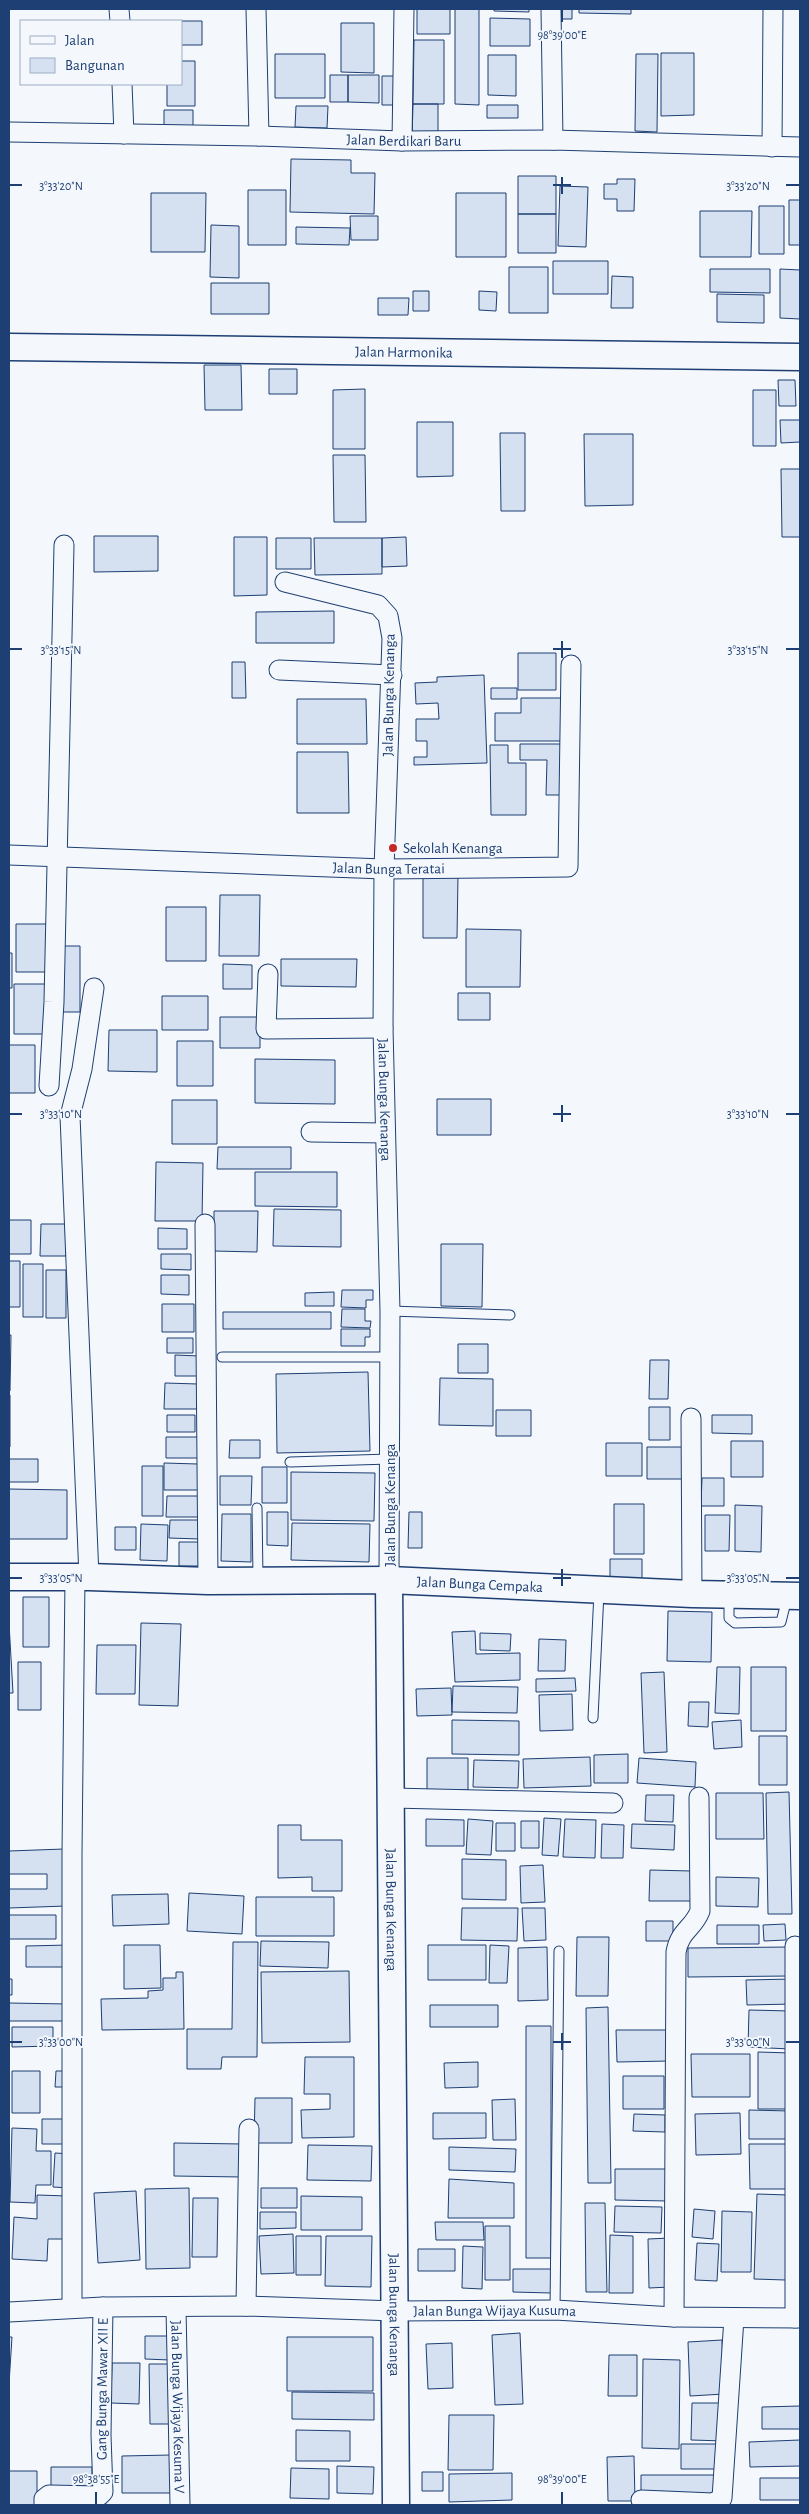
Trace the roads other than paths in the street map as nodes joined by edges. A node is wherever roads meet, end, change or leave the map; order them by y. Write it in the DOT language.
graph roads {
  1 [pos="256,9"];
  2 [pos="404,9"];
  3 [pos="551,9"];
  4 [pos="773,9"];
  5 [pos="122,85"];
  6 [pos="9,132"];
  7 [pos="124,134"];
  8 [pos="259,136"];
  9 [pos="553,140"];
  10 [pos="402,141"];
  11 [pos="772,147"];
  12 [pos="800,147"];
  13 [pos="9,347"];
  14 [pos="800,356"];
  15 [pos="64,545"];
  16 [pos="285,582"];
  17 [pos="571,665"];
  18 [pos="280,670"];
  19 [pos="392,675"];
  20 [pos="9,855"];
  21 [pos="56,856"];
  22 [pos="384,869"];
  23 [pos="268,974"];
  24 [pos="94,988"];
  25 [pos="382,1028"];
  26 [pos="50,1086"];
  27 [pos="311,1132"];
  28 [pos="385,1134"];
  29 [pos="205,1224"];
  30 [pos="390,1311"];
  31 [pos="510,1315"];
  32 [pos="222,1357"];
  33 [pos="391,1357"];
  34 [pos="691,1418"];
  35 [pos="390,1459"];
  36 [pos="290,1462"];
  37 [pos="257,1508"];
  38 [pos="82,1576"];
  39 [pos="9,1577"];
  40 [pos="389,1580"];
  41 [pos="208,1581"];
  42 [pos="258,1581"];
  43 [pos="599,1589"];
  44 [pos="692,1594"];
  45 [pos="794,1596"];
  46 [pos="593,1718"];
  47 [pos="699,1797"];
  48 [pos="392,1798"];
  49 [pos="613,1803"];
  50 [pos="796,1946"];
  51 [pos="559,1951"];
  52 [pos="249,2129"];
  53 [pos="246,2306"];
  54 [pos="102,2307"];
  55 [pos="72,2308"];
  56 [pos="176,2308"];
  57 [pos="555,2310"];
  58 [pos="396,2311"];
  59 [pos="9,2312"];
  60 [pos="674,2317"];
  61 [pos="734,2318"];
  62 [pos="798,2318"];
  63 [pos="641,2500"];
  64 [pos="44,2505"];
  65 [pos="180,2505"];
  66 [pos="396,2505"];
  1 -- 8 [label="street"];
  2 -- 10 [label="street"];
  3 -- 9 [label="street"];
  4 -- 11 [label="street"];
  5 -- 7 [label="street"];
  6 -- 7 [label="street, Jalan Berdikari Baru"];
  7 -- 8 [label="street, Jalan Berdikari Baru"];
  8 -- 10 [label="street, Jalan Berdikari Baru"];
  9 -- 10 [label="street, Jalan Berdikari Baru"];
  9 -- 11 [label="street, Jalan Berdikari Baru"];
  11 -- 12 [label="street, Jalan Berdikari Baru"];
  13 -- 14 [label="street, Jalan Harmonika"];
  15 -- 21 [label="street"];
  16 -- 19 [label="street, Jalan Bunga Kenanga"];
  17 -- 22 [label="street, Jalan Bunga Teratai"];
  18 -- 19 [label="street"];
  19 -- 22 [label="street, Jalan Bunga Kenanga"];
  20 -- 21 [label="street, Jalan Bunga Teratai"];
  21 -- 22 [label="street, Jalan Bunga Teratai"];
  21 -- 26 [label="street"];
  22 -- 25 [label="street, Jalan Bunga Kenanga"];
  23 -- 25 [label="street"];
  24 -- 38 [label="street"];
  25 -- 28 [label="street, Jalan Bunga Kenanga"];
  27 -- 28 [label="street"];
  28 -- 30 [label="street, Jalan Bunga Kenanga"];
  29 -- 41 [label="street"];
  30 -- 31 [label="lane"];
  30 -- 33 [label="street, Jalan Bunga Kenanga"];
  32 -- 33 [label="lane"];
  33 -- 35 [label="street, Jalan Bunga Kenanga"];
  34 -- 44 [label="street"];
  35 -- 36 [label="lane"];
  35 -- 40 [label="street, Jalan Bunga Kenanga"];
  37 -- 42 [label="lane"];
  38 -- 39 [label="street, Jalan Bunga Cempaka"];
  38 -- 41 [label="street, Jalan Bunga Cempaka"];
  38 -- 55 [label="street"];
  40 -- 42 [label="street, Jalan Bunga Cempaka"];
  40 -- 43 [label="street, Jalan Bunga Cempaka"];
  40 -- 48 [label="street, Jalan Bunga Kenanga"];
  41 -- 42 [label="street, Jalan Bunga Cempaka"];
  43 -- 44 [label="street, Jalan Bunga Cempaka"];
  43 -- 46 [label="lane"];
  44 -- 45 [label="street, Jalan Bunga Cempaka"];
  47 -- 60 [label="street"];
  48 -- 49 [label="street"];
  48 -- 58 [label="street, Jalan Bunga Kenanga"];
  50 -- 62 [label="street"];
  51 -- 57 [label="lane"];
  52 -- 53 [label="street"];
  53 -- 56 [label="street, Jalan Bunga Wijaya Kusuma"];
  53 -- 58 [label="street, Jalan Bunga Wijaya Kusuma"];
  54 -- 55 [label="street, Jalan Bunga Wijaya Kusuma"];
  54 -- 56 [label="street, Jalan Bunga Wijaya Kusuma"];
  54 -- 64 [label="street, Gang Bunga Mawar XII E"];
  55 -- 59 [label="street, Jalan Bunga Wijaya Kusuma"];
  56 -- 65 [label="street, Jalan Bunga Wijaya Kesuma V"];
  57 -- 58 [label="street, Jalan Bunga Wijaya Kusuma"];
  57 -- 60 [label="street, Jalan Bunga Wijaya Kusuma"];
  58 -- 66 [label="street, Jalan Bunga Kenanga"];
  60 -- 61 [label="street, Jalan Bunga Wijaya Kusuma"];
  61 -- 62 [label="street, Jalan Bunga Wijaya Kusuma"];
  61 -- 63 [label="street"];
}
